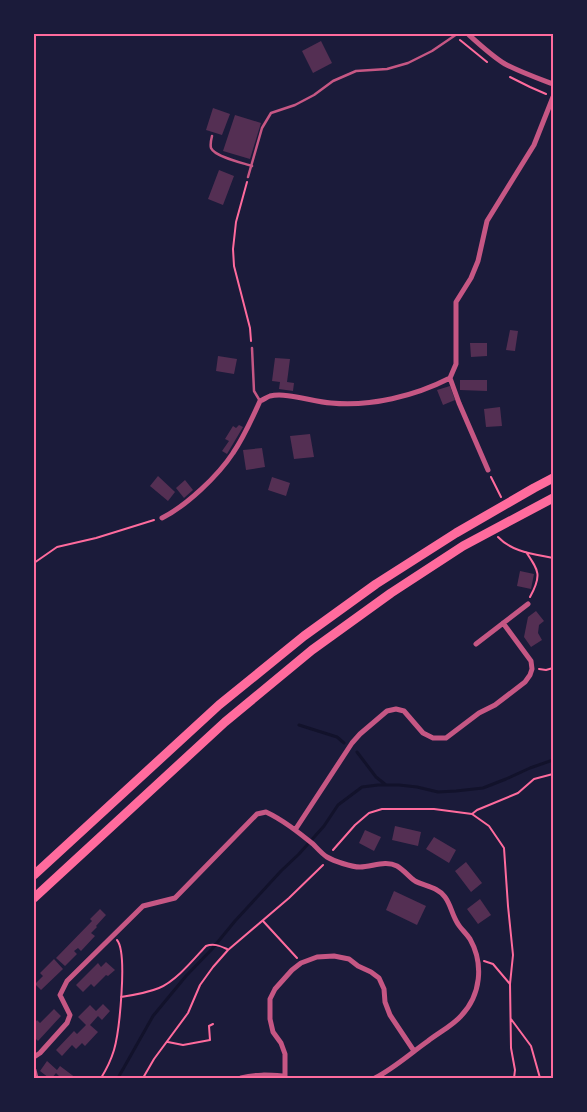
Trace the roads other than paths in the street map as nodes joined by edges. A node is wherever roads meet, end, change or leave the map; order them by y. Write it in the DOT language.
graph roads {
  1 [pos="457,34"];
  2 [pos="468,34"];
  3 [pos="553,84"];
  4 [pos="553,97"];
  5 [pos="212,136"];
  6 [pos="252,166"];
  7 [pos="248,178"];
  8 [pos="252,348"];
  9 [pos="450,378"];
  10 [pos="260,401"];
  11 [pos="488,470"];
  12 [pos="553,478"];
  13 [pos="553,498"];
  14 [pos="162,518"];
  15 [pos="528,604"];
  16 [pos="503,623"];
  17 [pos="476,644"];
  18 [pos="295,830"];
  19 [pos="34,875"];
  20 [pos="34,898"];
  21 [pos="414,1052"];
  22 [pos="34,1057"];
  23 [pos="34,1070"];
  24 [pos="284,1077"];
  25 [pos="36,1078"];
  26 [pos="241,1078"];
  27 [pos="377,1078"];
  1 -- 6 [label="lane"];
  2 -- 3 [label="street"];
  4 -- 9 [label="street"];
  5 -- 6 [label="lane"];
  6 -- 7 [label="lane"];
  8 -- 10 [label="lane"];
  9 -- 10 [label="street"];
  9 -- 11 [label="street"];
  10 -- 14 [label="street"];
  12 -- 19 [label="highway"];
  13 -- 20 [label="highway"];
  15 -- 16 [label="street"];
  16 -- 17 [label="street"];
  16 -- 18 [label="street"];
  18 -- 21 [label="street"];
  18 -- 22 [label="street"];
  21 -- 24 [label="street"];
  21 -- 27 [label="street"];
  23 -- 25 [label="street"];
  24 -- 26 [label="street"];
}
